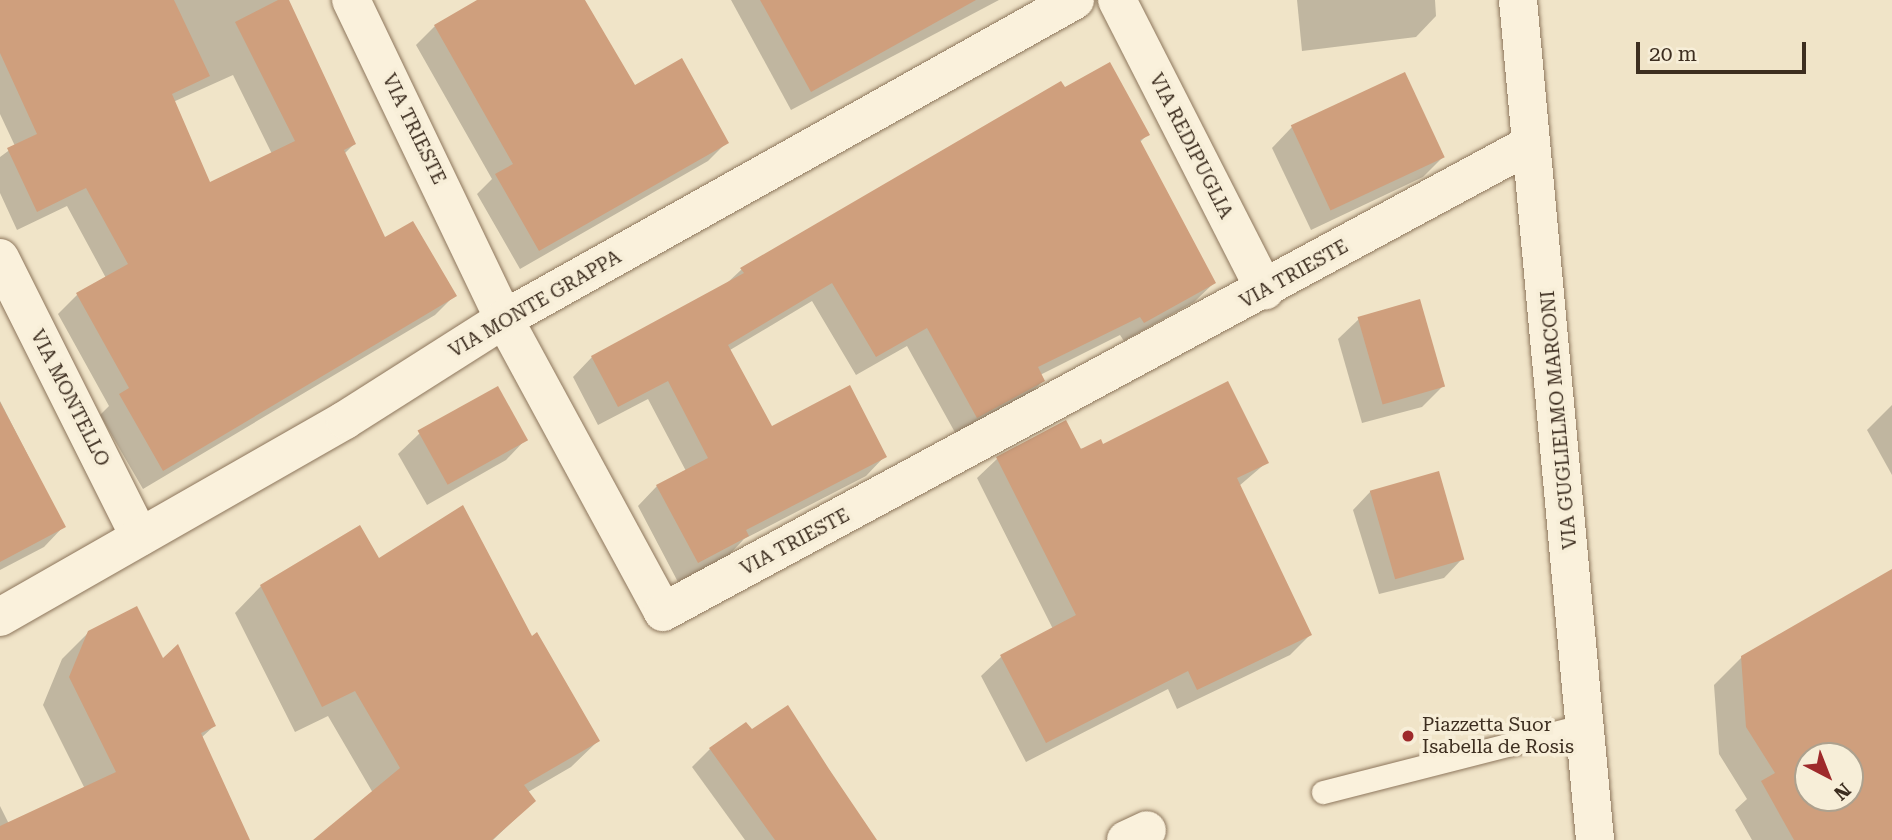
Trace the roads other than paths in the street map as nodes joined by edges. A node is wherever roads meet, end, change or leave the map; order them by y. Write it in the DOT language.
graph roads {
  1 [pos="351,0"];
  2 [pos="1075,0"];
  3 [pos="1117,0"];
  4 [pos="1518,0"];
  5 [pos="1531,144"];
  6 [pos="0,258"];
  7 [pos="1265,291"];
  8 [pos="505,319"];
  9 [pos="139,537"];
  10 [pos="0,617"];
  11 [pos="1586,725"];
  12 [pos="1323,792"];
  13 [pos="1595,840"];
  1 -- 8 [label="street, VIA TRIESTE"];
  2 -- 8 [label="street, VIA MONTE GRAPPA"];
  3 -- 7 [label="street, VIA REDIPUGLIA"];
  4 -- 5 [label="street, VIA GUGLIELMO MARCONI"];
  5 -- 7 [label="street, VIA TRIESTE"];
  5 -- 11 [label="street, VIA GUGLIELMO MARCONI"];
  6 -- 9 [label="street, VIA MONTELLO"];
  7 -- 8 [label="street, VIA TRIESTE"];
  8 -- 9 [label="street, VIA MONTE GRAPPA"];
  9 -- 10 [label="street, VIA MONTE GRAPPA"];
  11 -- 12 [label="lane"];
  11 -- 13 [label="street, VIA GUGLIELMO MARCONI"];
}
